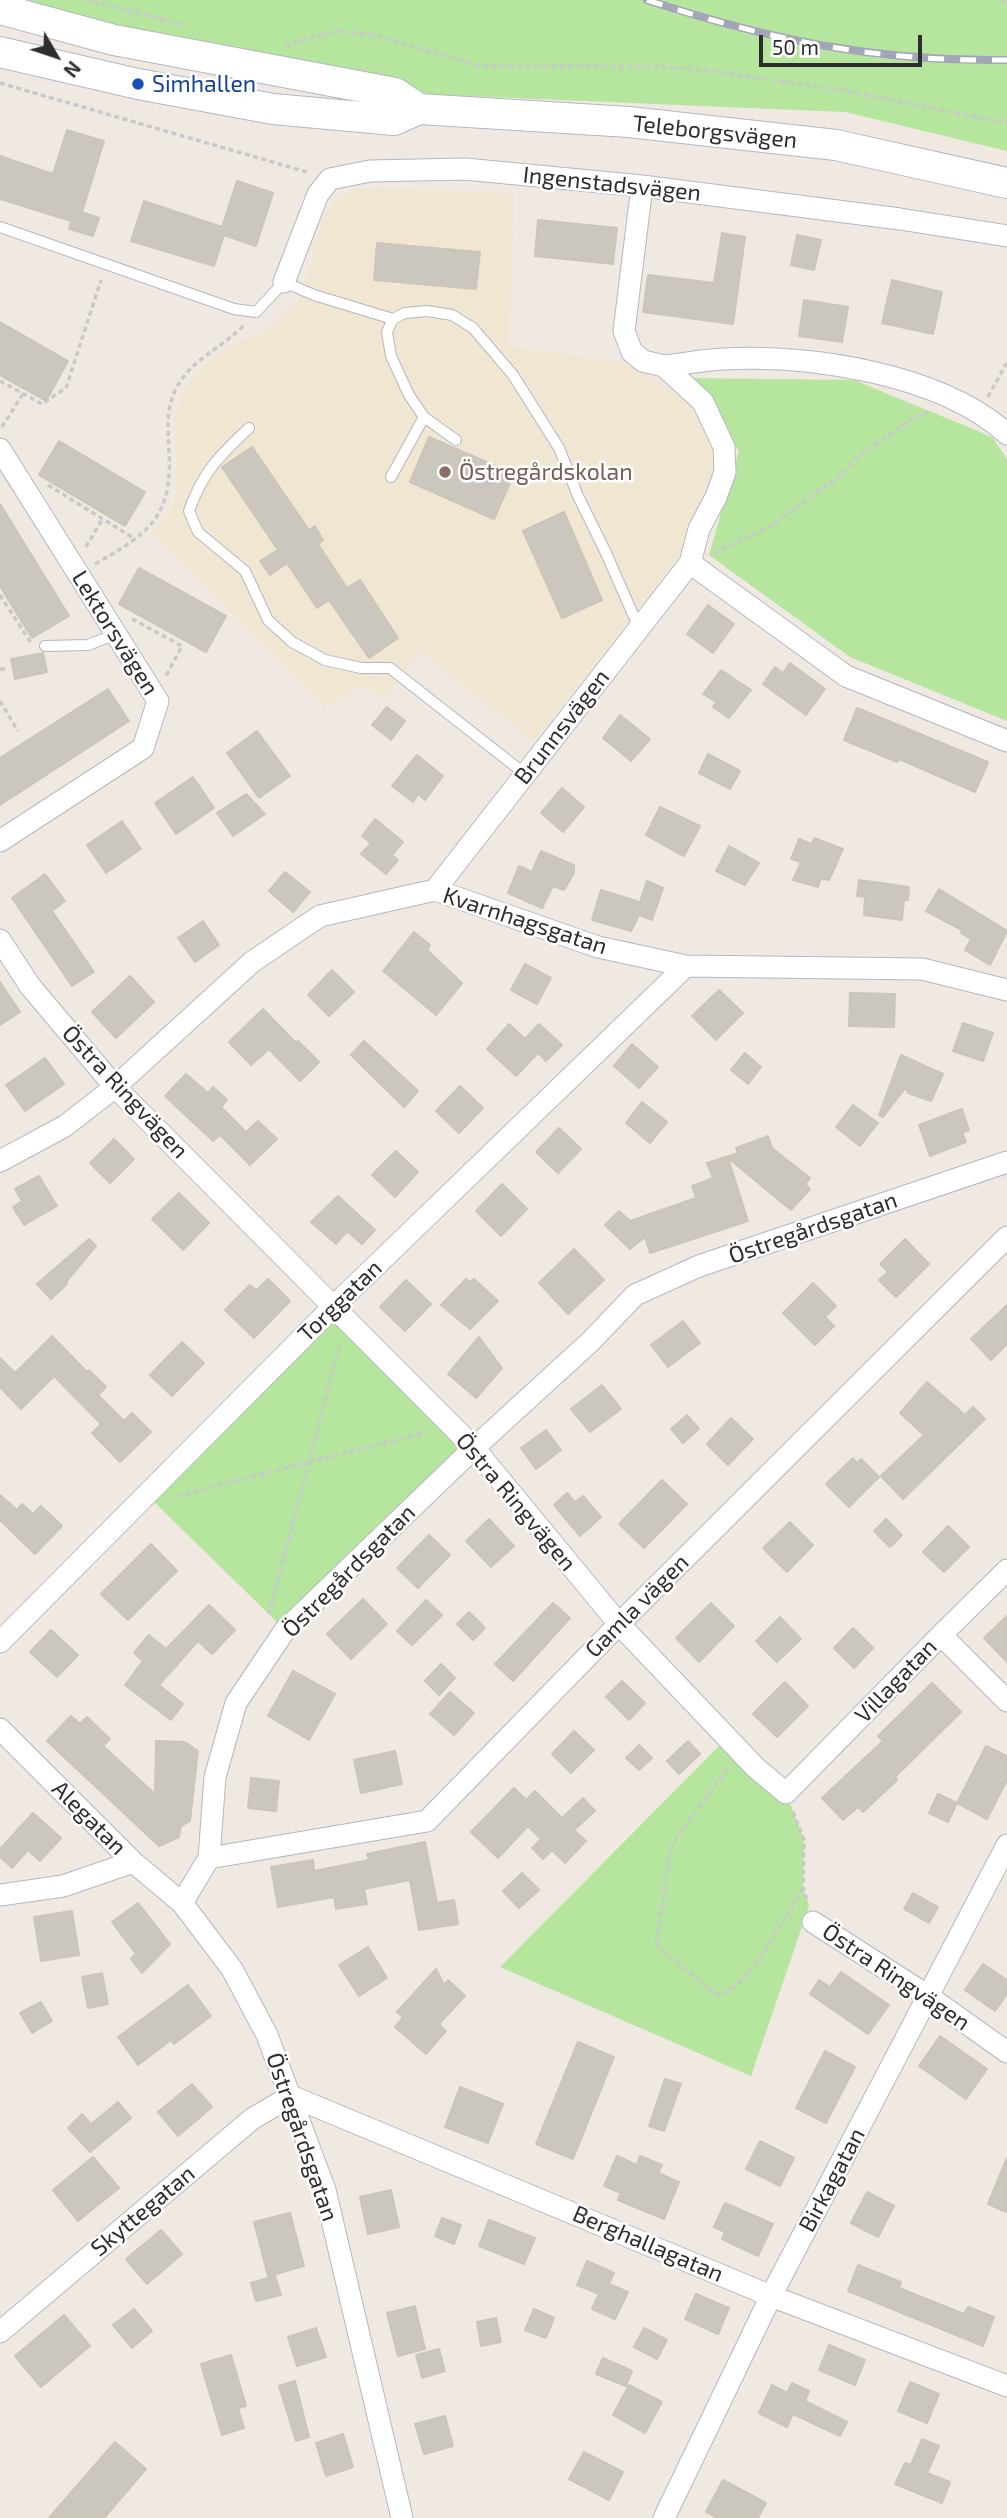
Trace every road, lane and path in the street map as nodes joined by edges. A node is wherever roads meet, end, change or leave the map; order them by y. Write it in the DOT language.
graph roads {
  1 [pos="86,0"];
  2 [pos="1001,0"];
  3 [pos="1007,3"];
  4 [pos="0,9"];
  5 [pos="183,25"];
  6 [pos="278,49"];
  7 [pos="0,52"];
  8 [pos="0,83"];
  9 [pos="419,109"];
  10 [pos="1007,123"];
  11 [pos="330,179"];
  12 [pos="1007,183"];
  13 [pos="642,186"];
  14 [pos="0,227"];
  15 [pos="1007,236"];
  16 [pos="106,265"];
  17 [pos="284,282"];
  18 [pos="256,312"];
  19 [pos="393,319"];
  20 [pos="1007,362"];
  21 [pos="664,366"];
  22 [pos="0,381"];
  23 [pos="23,394"];
  24 [pos="956,401"];
  25 [pos="979,414"];
  26 [pos="424,417"];
  27 [pos="249,428"];
  28 [pos="0,431"];
  29 [pos="1007,434"];
  30 [pos="456,440"];
  31 [pos="0,449"];
  32 [pos="391,477"];
  33 [pos="43,482"];
  34 [pos="103,518"];
  35 [pos="135,539"];
  36 [pos="690,563"];
  37 [pos="76,570"];
  38 [pos="0,595"];
  39 [pos="94,598"];
  40 [pos="639,628"];
  41 [pos="116,634"];
  42 [pos="46,646"];
  43 [pos="0,669"];
  44 [pos="8,669"];
  45 [pos="155,696"];
  46 [pos="0,701"];
  47 [pos="18,731"];
  48 [pos="1007,741"];
  49 [pos="525,774"];
  50 [pos="0,841"];
  51 [pos="435,890"];
  52 [pos="0,940"];
  53 [pos="686,966"];
  54 [pos="1007,990"];
  55 [pos="115,1087"];
  56 [pos="0,1161"];
  57 [pos="1007,1161"];
  58 [pos="1007,1237"];
  59 [pos="340,1312"];
  60 [pos="451,1426"];
  61 [pos="474,1448"];
  62 [pos="310,1462"];
  63 [pos="134,1507"];
  64 [pos="1007,1570"];
  65 [pos="619,1624"];
  66 [pos="941,1635"];
  67 [pos="0,1642"];
  68 [pos="277,1643"];
  69 [pos="1007,1701"];
  70 [pos="0,1730"];
  71 [pos="740,1752"];
  72 [pos="786,1793"];
  73 [pos="1007,1845"];
  74 [pos="209,1858"];
  75 [pos="133,1862"];
  76 [pos="803,1888"];
  77 [pos="0,1895"];
  78 [pos="182,1903"];
  79 [pos="813,1922"];
  80 [pos="928,1996"];
  81 [pos="1007,2052"];
  82 [pos="291,2096"];
  83 [pos="771,2296"];
  84 [pos="0,2332"];
  85 [pos="1007,2386"];
  86 [pos="401,2518"];
  87 [pos="664,2518"];
  1 -- 5 [label="path"];
  2 -- 3 [label="path"];
  4 -- 9 [label="main road, Teleborgsvägen"];
  6 -- 10 [label="path"];
  7 -- 9 [label="main road, Teleborgsvägen"];
  8 -- 11 [label="path"];
  9 -- 12 [label="main road, Teleborgsvägen"];
  11 -- 13 [label="street, Ingenstadsvägen"];
  11 -- 17 [label="street"];
  13 -- 15 [label="street, Ingenstadsvägen"];
  13 -- 21 [label="street"];
  14 -- 16 [label="lane"];
  16 -- 18 [label="lane"];
  16 -- 23 [label="path"];
  17 -- 18 [label="lane"];
  17 -- 19 [label="lane"];
  18 -- 35 [label="path"];
  19 -- 26 [label="lane"];
  19 -- 40 [label="lane"];
  20 -- 25 [label="path"];
  21 -- 24 [label="street"];
  21 -- 36 [label="street"];
  22 -- 23 [label="path"];
  23 -- 28 [label="path"];
  24 -- 25 [label="street"];
  24 -- 36 [label="path"];
  25 -- 29 [label="street"];
  26 -- 30 [label="lane"];
  26 -- 32 [label="lane"];
  27 -- 49 [label="lane"];
  31 -- 37 [label="street, Lektorsvägen"];
  33 -- 34 [label="path"];
  34 -- 35 [label="path"];
  34 -- 37 [label="path"];
  35 -- 37 [label="path"];
  36 -- 40 [label="street, Brunnsvägen"];
  36 -- 48 [label="street"];
  37 -- 39 [label="street, Lektorsvägen"];
  38 -- 42 [label="path"];
  39 -- 41 [label="street, Lektorsvägen"];
  39 -- 45 [label="path"];
  40 -- 49 [label="street, Brunnsvägen"];
  41 -- 42 [label="lane"];
  41 -- 45 [label="street, Lektorsvägen"];
  43 -- 44 [label="path"];
  45 -- 50 [label="street, Lektorsvägen"];
  46 -- 47 [label="path"];
  49 -- 51 [label="street, Brunnsvägen"];
  51 -- 53 [label="street, Kvarnhagsgatan"];
  51 -- 55 [label="street, Kvarnhagsgatan"];
  52 -- 55 [label="street, Östra Ringvägen"];
  53 -- 54 [label="street, Kvarnhagsgatan"];
  53 -- 59 [label="street, Torggatan"];
  55 -- 56 [label="street, Kvarnhagsgatan"];
  55 -- 59 [label="street, Östra Ringvägen"];
  57 -- 61 [label="street, Östregårdsgatan"];
  58 -- 65 [label="street, Gamla vägen"];
  59 -- 60 [label="street, Östra Ringvägen"];
  59 -- 62 [label="path"];
  59 -- 63 [label="street, Torggatan"];
  60 -- 61 [label="street, Östra Ringvägen"];
  60 -- 62 [label="path"];
  61 -- 65 [label="street, Östra Ringvägen"];
  61 -- 68 [label="street, Östregårdsgatan"];
  62 -- 63 [label="path"];
  62 -- 68 [label="path"];
  63 -- 67 [label="street, Torggatan"];
  64 -- 66 [label="street, Villagatan"];
  65 -- 71 [label="street, Östra Ringvägen"];
  65 -- 74 [label="street, Gamla vägen"];
  66 -- 69 [label="street"];
  66 -- 72 [label="street, Villagatan"];
  68 -- 74 [label="street, Östregårdsgatan"];
  70 -- 75 [label="street, Alegatan"];
  71 -- 72 [label="street, Östra Ringvägen"];
  71 -- 76 [label="path"];
  72 -- 76 [label="path, Östra Ringvägen"];
  73 -- 80 [label="street, Birkagatan"];
  74 -- 78 [label="street, Östregårdsgatan"];
  75 -- 77 [label="street"];
  75 -- 78 [label="street, Alegatan"];
  76 -- 79 [label="path, Östra Ringvägen"];
  78 -- 82 [label="street, Östregårdsgatan"];
  79 -- 80 [label="street, Östra Ringvägen"];
  80 -- 81 [label="street, Östra Ringvägen"];
  80 -- 83 [label="street, Birkagatan"];
  82 -- 83 [label="street, Berghallagatan"];
  82 -- 84 [label="street, Skyttegatan"];
  82 -- 86 [label="street, Östregårdsgatan"];
  83 -- 85 [label="street, Berghallagatan"];
  83 -- 87 [label="street, Birkagatan"];
}
